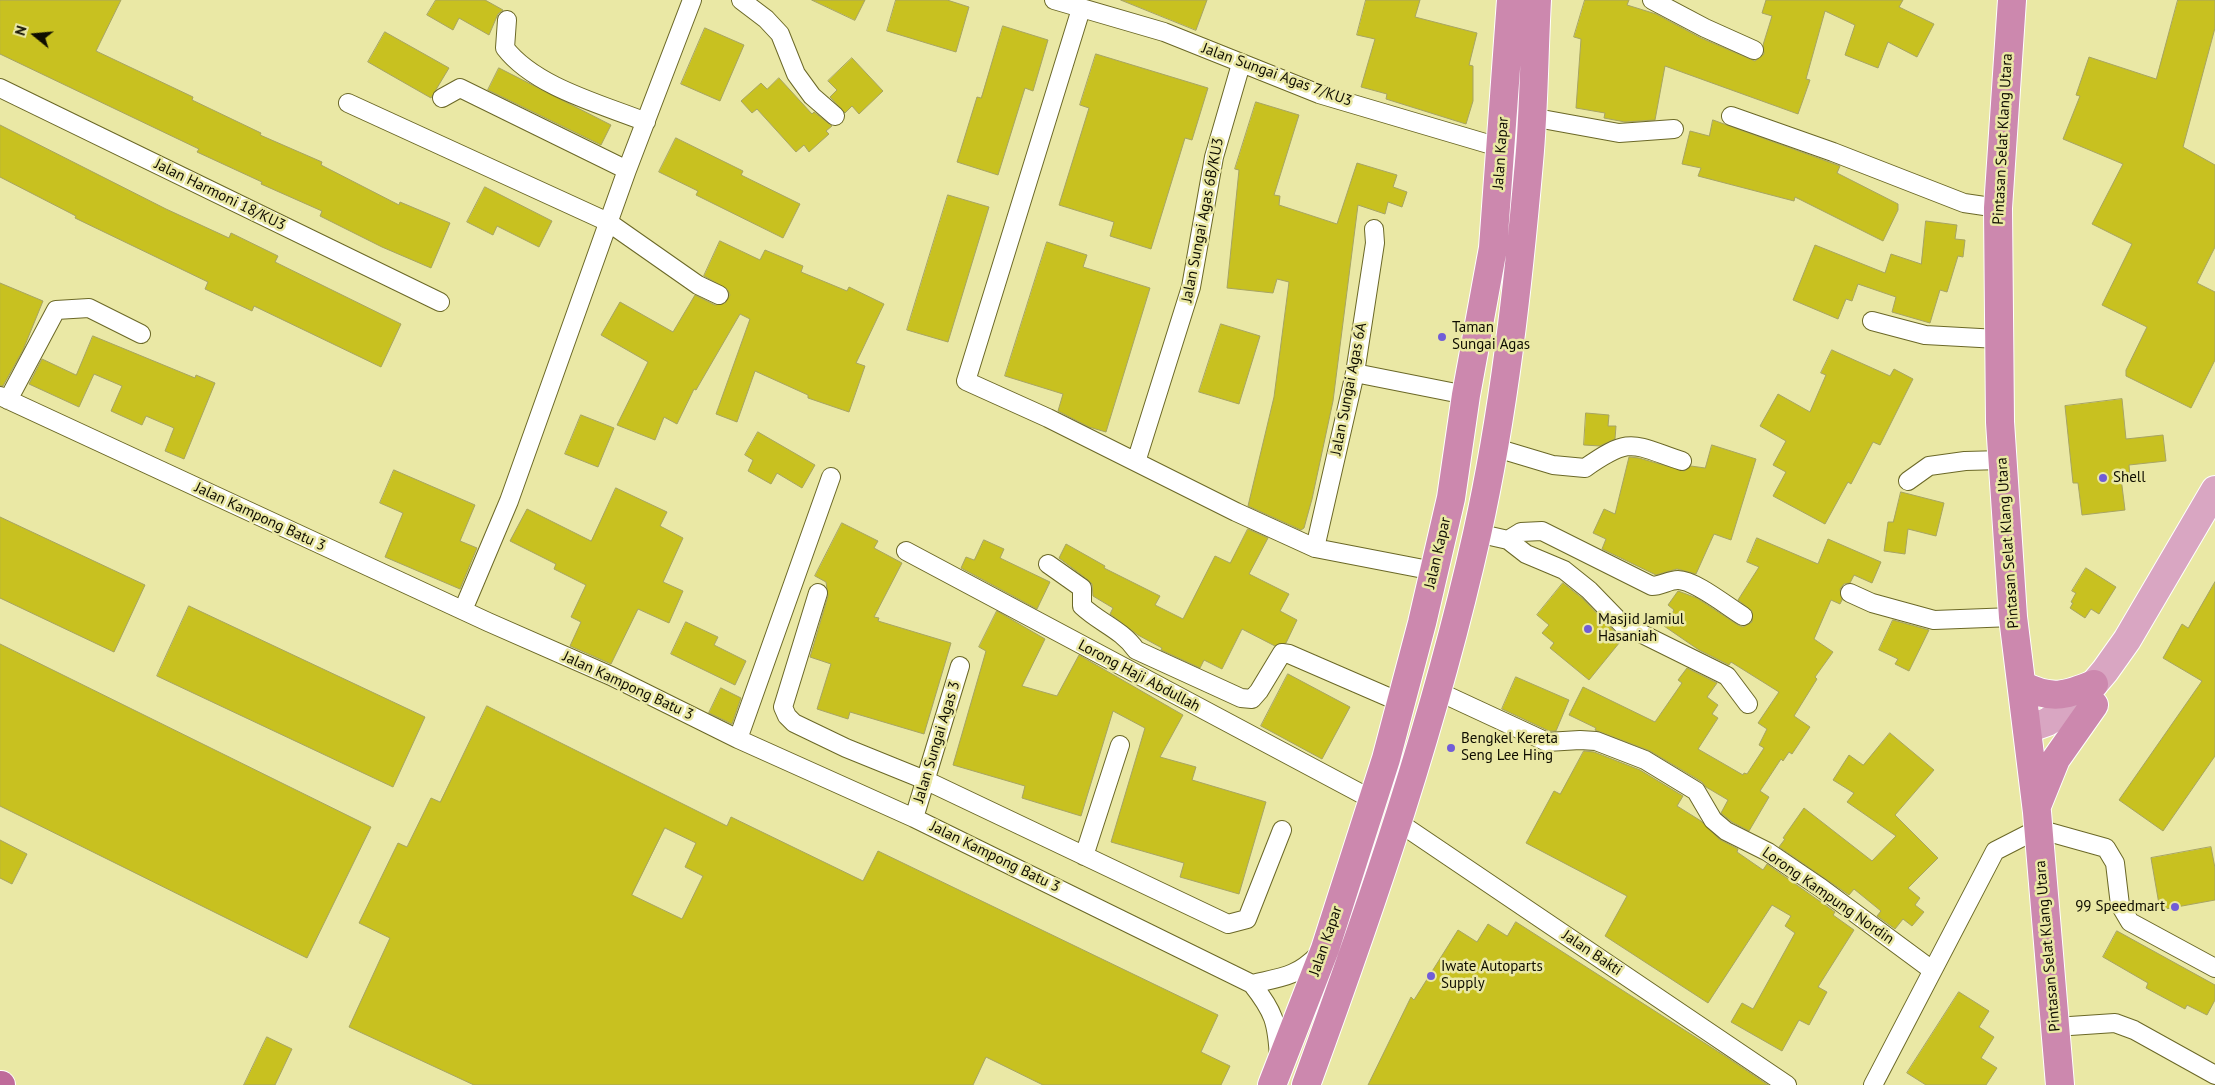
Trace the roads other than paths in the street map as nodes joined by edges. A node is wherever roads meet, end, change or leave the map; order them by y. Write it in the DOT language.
graph roads {
  1 [pos="692,0"];
  2 [pos="741,0"];
  3 [pos="1054,0"];
  4 [pos="1511,0"];
  5 [pos="1537,0"];
  6 [pos="1652,0"];
  7 [pos="2012,0"];
  8 [pos="1081,9"];
  9 [pos="507,20"];
  10 [pos="1754,50"];
  11 [pos="1241,64"];
  12 [pos="0,88"];
  13 [pos="442,98"];
  14 [pos="348,103"];
  15 [pos="835,116"];
  16 [pos="1731,116"];
  17 [pos="1531,117"];
  18 [pos="646,122"];
  19 [pos="1674,129"];
  20 [pos="1502,148"];
  21 [pos="627,170"];
  22 [pos="1998,208"];
  23 [pos="608,222"];
  24 [pos="1374,230"];
  25 [pos="719,295"];
  26 [pos="440,302"];
  27 [pos="1872,321"];
  28 [pos="141,334"];
  29 [pos="1998,339"];
  30 [pos="1355,373"];
  31 [pos="1466,395"];
  32 [pos="4,398"];
  33 [pos="1493,447"];
  34 [pos="2002,460"];
  35 [pos="1682,461"];
  36 [pos="1136,462"];
  37 [pos="831,476"];
  38 [pos="1908,481"];
  39 [pos="2215,490"];
  40 [pos="1477,533"];
  41 [pos="1508,540"];
  42 [pos="1315,548"];
  43 [pos="906,551"];
  44 [pos="1048,564"];
  45 [pos="1434,571"];
  46 [pos="818,593"];
  47 [pos="1850,593"];
  48 [pos="464,610"];
  49 [pos="1743,616"];
  50 [pos="2013,616"];
  51 [pos="960,666"];
  52 [pos="2022,685"];
  53 [pos="1436,690"];
  54 [pos="2094,695"];
  55 [pos="1402,703"];
  56 [pos="1748,704"];
  57 [pos="2028,736"];
  58 [pos="738,739"];
  59 [pos="1120,745"];
  60 [pos="925,780"];
  61 [pos="1373,800"];
  62 [pos="914,818"];
  63 [pos="2037,819"];
  64 [pos="1398,822"];
  65 [pos="1282,830"];
  66 [pos="1084,856"];
  67 [pos="1325,949"];
  68 [pos="2215,968"];
  69 [pos="1932,970"];
  70 [pos="1252,984"];
  71 [pos="2055,1027"];
  72 [pos="2215,1075"];
  73 [pos="1276,1076"];
  74 [pos="1306,1085"];
  75 [pos="1787,1085"];
  76 [pos="1873,1085"];
  77 [pos="2060,1085"];
  1 -- 18 [label="street"];
  2 -- 15 [label="street"];
  3 -- 8 [label="street, Jalan Sungai Agas 7/KU3"];
  4 -- 20 [label="highway, Jalan Kapar"];
  5 -- 17 [label="highway, Jalan Kapar"];
  6 -- 10 [label="street"];
  7 -- 22 [label="highway, Pintasan Selat Klang Utara"];
  8 -- 11 [label="street, Jalan Sungai Agas 7/KU3"];
  8 -- 36 [label="street"];
  9 -- 18 [label="street"];
  11 -- 20 [label="street, Jalan Sungai Agas 7/KU3"];
  11 -- 36 [label="street, Jalan Sungai Agas 6B/KU3"];
  12 -- 26 [label="street, Jalan Harmoni 18/KU3"];
  13 -- 21 [label="street"];
  14 -- 23 [label="street"];
  16 -- 22 [label="street"];
  17 -- 19 [label="street"];
  17 -- 33 [label="highway, Jalan Kapar"];
  18 -- 21 [label="street"];
  20 -- 31 [label="highway, Jalan Kapar"];
  21 -- 23 [label="street"];
  22 -- 29 [label="highway, Pintasan Selat Klang Utara"];
  23 -- 25 [label="street"];
  23 -- 48 [label="street"];
  24 -- 30 [label="street, Jalan Sungai Agas 6A"];
  27 -- 29 [label="street"];
  28 -- 32 [label="street"];
  29 -- 34 [label="highway, Pintasan Selat Klang Utara"];
  30 -- 31 [label="street"];
  30 -- 42 [label="street, Jalan Sungai Agas 6A"];
  31 -- 45 [label="highway, Jalan Kapar"];
  32 -- 48 [label="street, Jalan Kampong Batu 3"];
  33 -- 35 [label="street"];
  33 -- 40 [label="highway, Jalan Kapar"];
  34 -- 38 [label="street"];
  34 -- 50 [label="highway, Pintasan Selat Klang Utara"];
  36 -- 42 [label="street"];
  37 -- 58 [label="street"];
  39 -- 54 [label="main road"];
  40 -- 41 [label="street"];
  40 -- 53 [label="highway, Jalan Kapar"];
  41 -- 49 [label="street"];
  41 -- 56 [label="street"];
  42 -- 45 [label="street"];
  43 -- 61 [label="street, Lorong Haji Abdullah"];
  44 -- 55 [label="street"];
  45 -- 55 [label="highway, Jalan Kapar"];
  46 -- 60 [label="street"];
  47 -- 50 [label="street"];
  48 -- 58 [label="street, Jalan Kampong Batu 3"];
  50 -- 52 [label="highway, Pintasan Selat Klang Utara"];
  51 -- 60 [label="street, Jalan Sungai Agas 3"];
  52 -- 54 [label="highway"];
  52 -- 57 [label="highway, Pintasan Selat Klang Utara"];
  53 -- 64 [label="highway, Jalan Kapar"];
  53 -- 69 [label="street, Lorong Kampung Nordin"];
  54 -- 57 [label="main road"];
  54 -- 63 [label="highway"];
  55 -- 61 [label="highway, Jalan Kapar"];
  57 -- 63 [label="highway, Pintasan Selat Klang Utara"];
  58 -- 62 [label="street, Jalan Kampong Batu 3"];
  59 -- 66 [label="street"];
  60 -- 62 [label="street, Jalan Sungai Agas 3"];
  60 -- 66 [label="street"];
  61 -- 67 [label="highway, Jalan Kapar"];
  62 -- 70 [label="street, Jalan Kampong Batu 3"];
  63 -- 68 [label="street"];
  63 -- 69 [label="street"];
  63 -- 71 [label="highway, Pintasan Selat Klang Utara"];
  64 -- 74 [label="highway, Jalan Kapar"];
  64 -- 75 [label="street, Jalan Bakti"];
  65 -- 66 [label="street"];
  67 -- 70 [label="street"];
  67 -- 73 [label="highway, Jalan Kapar"];
  69 -- 76 [label="street"];
  70 -- 73 [label="street"];
  71 -- 72 [label="street"];
  71 -- 77 [label="highway, Pintasan Selat Klang Utara"];
}
